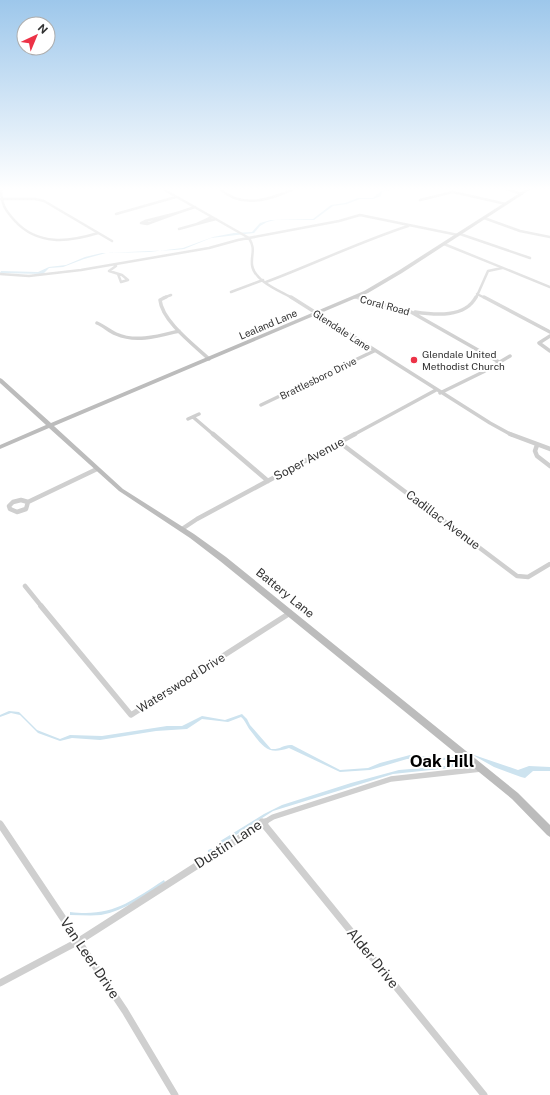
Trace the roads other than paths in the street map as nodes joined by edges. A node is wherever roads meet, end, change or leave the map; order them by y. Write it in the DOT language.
graph roads {
  1 [pos="47,240"];
  2 [pos="65,240"];
  3 [pos="241,240"];
  4 [pos="250,240"];
  5 [pos="365,240"];
  6 [pos="450,240"];
  7 [pos="477,240"];
  8 [pos="444,244"];
  9 [pos="530,258"];
  10 [pos="483,260"];
  11 [pos="116,264"];
  12 [pos="502,268"];
  13 [pos="488,271"];
  14 [pos="0,274"];
  15 [pos="118,274"];
  16 [pos="264,281"];
  17 [pos="550,287"];
  18 [pos="231,292"];
  19 [pos="477,294"];
  20 [pos="171,295"];
  21 [pos="354,297"];
  22 [pos="411,312"];
  23 [pos="315,314"];
  24 [pos="438,314"];
  25 [pos="97,323"];
  26 [pos="432,323"];
  27 [pos="179,331"];
  28 [pos="550,332"];
  29 [pos="550,336"];
  30 [pos="374,351"];
  31 [pos="550,351"];
  32 [pos="510,356"];
  33 [pos="209,359"];
  34 [pos="499,362"];
  35 [pos="0,380"];
  36 [pos="438,392"];
  37 [pos="261,404"];
  38 [pos="199,414"];
  39 [pos="193,417"];
  40 [pos="188,419"];
  41 [pos="50,426"];
  42 [pos="339,442"];
  43 [pos="537,445"];
  44 [pos="0,447"];
  45 [pos="550,450"];
  46 [pos="550,466"];
  47 [pos="97,469"];
  48 [pos="268,481"];
  49 [pos="28,502"];
  50 [pos="182,529"];
  51 [pos="550,564"];
  52 [pos="25,586"];
  53 [pos="290,614"];
  54 [pos="482,769"];
  55 [pos="262,822"];
  56 [pos="0,824"];
  57 [pos="550,832"];
  58 [pos="79,941"];
  59 [pos="0,983"];
  60 [pos="176,1095"];
  61 [pos="484,1095"];
  1 -- 2 [label="street"];
  3 -- 11 [label="street"];
  4 -- 16 [label="street, Glendale Lane"];
  5 -- 16 [label="street"];
  6 -- 8 [label="street, Lealand Lane"];
  7 -- 9 [label="street"];
  8 -- 10 [label="street"];
  8 -- 21 [label="street, Lealand Lane"];
  10 -- 12 [label="street"];
  10 -- 13 [label="street"];
  11 -- 14 [label="street"];
  11 -- 15 [label="street"];
  12 -- 13 [label="street"];
  12 -- 17 [label="street"];
  13 -- 19 [label="street"];
  16 -- 18 [label="street"];
  16 -- 23 [label="street, Glendale Lane"];
  19 -- 24 [label="street"];
  19 -- 28 [label="street"];
  20 -- 27 [label="street"];
  21 -- 22 [label="street, Coral Road"];
  21 -- 23 [label="street, Lealand Lane"];
  22 -- 24 [label="street"];
  22 -- 26 [label="street, Coral Road"];
  23 -- 30 [label="street, Glendale Lane"];
  23 -- 33 [label="street, Lealand Lane"];
  24 -- 26 [label="street"];
  25 -- 27 [label="street"];
  26 -- 34 [label="street, Coral Road"];
  27 -- 33 [label="street"];
  29 -- 31 [label="street"];
  30 -- 36 [label="street, Glendale Lane"];
  30 -- 37 [label="street, Brattlesboro Drive"];
  32 -- 34 [label="street, Soper Avenue"];
  33 -- 41 [label="street, Lealand Lane"];
  34 -- 36 [label="street, Soper Avenue"];
  35 -- 41 [label="street, Battery Lane"];
  36 -- 42 [label="street, Soper Avenue"];
  36 -- 43 [label="street, Glendale Lane"];
  38 -- 39 [label="street"];
  39 -- 40 [label="street"];
  39 -- 48 [label="street"];
  41 -- 44 [label="street, Lealand Lane"];
  41 -- 47 [label="street, Battery Lane"];
  42 -- 48 [label="street, Soper Avenue"];
  42 -- 51 [label="street, Cadillac Avenue"];
  43 -- 45 [label="street, Glendale Lane"];
  43 -- 46 [label="street"];
  47 -- 49 [label="street"];
  47 -- 50 [label="street, Battery Lane"];
  48 -- 50 [label="street, Soper Avenue"];
  50 -- 53 [label="street, Battery Lane"];
  52 -- 53 [label="street, Waterswood Drive"];
  53 -- 54 [label="street, Battery Lane"];
  54 -- 55 [label="street, Dustin Lane"];
  54 -- 57 [label="street, Battery Lane"];
  55 -- 58 [label="street, Dustin Lane"];
  55 -- 61 [label="street, Alder Drive"];
  56 -- 58 [label="street, Van Leer Drive"];
  58 -- 59 [label="street, Dustin Lane"];
  58 -- 60 [label="street, Van Leer Drive"];
}
